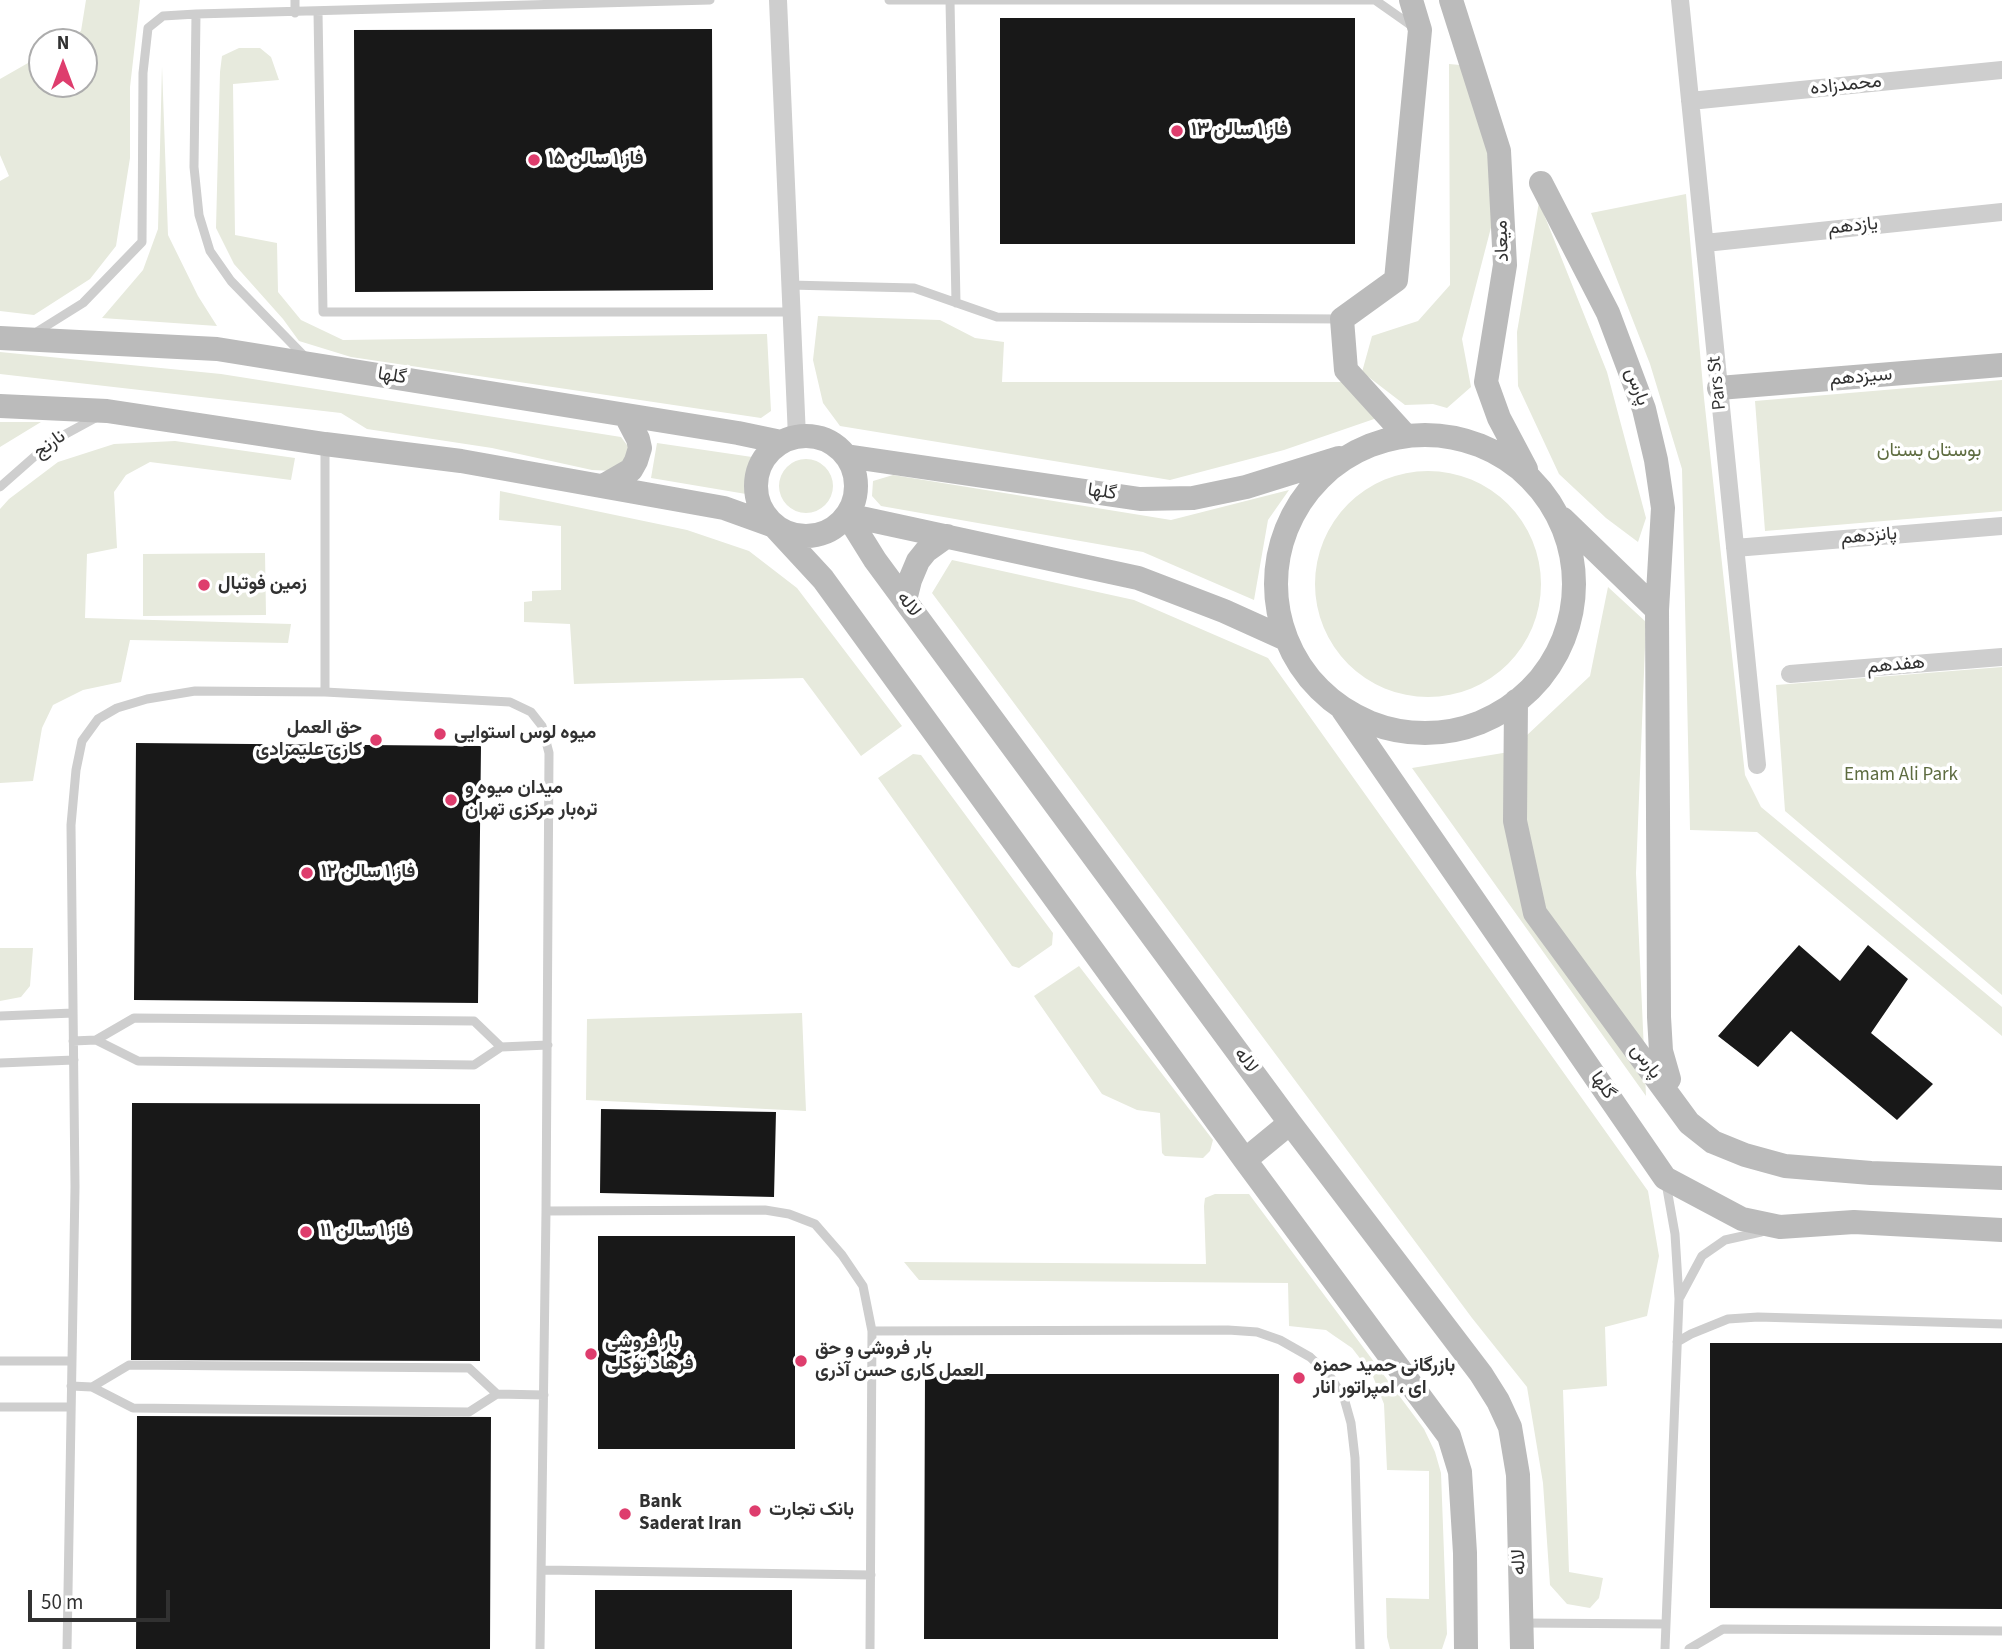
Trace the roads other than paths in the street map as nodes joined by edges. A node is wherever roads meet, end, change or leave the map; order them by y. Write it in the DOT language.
graph roads {
  1 [pos="295,0"];
  2 [pos="710,0"];
  3 [pos="778,0"];
  4 [pos="889,0"];
  5 [pos="1411,0"];
  6 [pos="1680,0"];
  7 [pos="950,1"];
  8 [pos="1453,7"];
  9 [pos="318,12"];
  10 [pos="295,13"];
  11 [pos="197,14"];
  12 [pos="1420,30"];
  13 [pos="2002,70"];
  14 [pos="1690,102"];
  15 [pos="1541,183"];
  16 [pos="2002,212"];
  17 [pos="1705,243"];
  18 [pos="789,285"];
  19 [pos="956,303"];
  20 [pos="791,312"];
  21 [pos="1342,319"];
  22 [pos="0,338"];
  23 [pos="25,339"];
  24 [pos="312,364"];
  25 [pos="2002,365"];
  26 [pos="1719,388"];
  27 [pos="0,406"];
  28 [pos="107,411"];
  29 [pos="626,416"];
  30 [pos="1406,436"];
  31 [pos="789,439"];
  32 [pos="325,444"];
  33 [pos="1353,454"];
  34 [pos="846,456"];
  35 [pos="1531,479"];
  36 [pos="605,485"];
  37 [pos="0,487"];
  38 [pos="1557,513"];
  39 [pos="847,515"];
  40 [pos="774,526"];
  41 [pos="2002,526"];
  42 [pos="947,536"];
  43 [pos="1735,548"];
  44 [pos="905,600"];
  45 [pos="1657,610"];
  46 [pos="1286,639"];
  47 [pos="2002,657"];
  48 [pos="1790,674"];
  49 [pos="325,692"];
  50 [pos="1516,701"];
  51 [pos="1340,707"];
  52 [pos="1757,765"];
  53 [pos="73,1013"];
  54 [pos="0,1016"];
  55 [pos="96,1040"];
  56 [pos="73,1041"];
  57 [pos="548,1045"];
  58 [pos="501,1047"];
  59 [pos="74,1060"];
  60 [pos="0,1063"];
  61 [pos="1669,1079"];
  62 [pos="1290,1123"];
  63 [pos="1245,1160"];
  64 [pos="1665,1178"];
  65 [pos="2002,1178"];
  66 [pos="546,1211"];
  67 [pos="1780,1227"];
  68 [pos="2002,1230"];
  69 [pos="1679,1299"];
  70 [pos="2002,1324"];
  71 [pos="872,1331"];
  72 [pos="1677,1342"];
  73 [pos="0,1361"];
  74 [pos="71,1361"];
  75 [pos="71,1386"];
  76 [pos="92,1387"];
  77 [pos="497,1394"];
  78 [pos="544,1395"];
  79 [pos="71,1406"];
  80 [pos="0,1407"];
  81 [pos="543,1570"];
  82 [pos="870,1575"];
  83 [pos="1522,1623"];
  84 [pos="1665,1624"];
  85 [pos="2002,1632"];
  86 [pos="67,1649"];
  87 [pos="540,1649"];
  88 [pos="870,1649"];
  89 [pos="1360,1649"];
  90 [pos="1466,1649"];
  91 [pos="1522,1649"];
  92 [pos="1665,1649"];
  93 [pos="1689,1649"];
  1 -- 10 [label="lane"];
  2 -- 9 [label="lane"];
  3 -- 18 [label="street"];
  4 -- 7 [label="lane"];
  5 -- 12 [label="street"];
  6 -- 14 [label="street, Pars St"];
  7 -- 12 [label="lane"];
  7 -- 19 [label="lane"];
  8 -- 12 [label="street"];
  8 -- 35 [label="street, میعاد"];
  9 -- 10 [label="lane"];
  9 -- 20 [label="lane"];
  10 -- 11 [label="lane"];
  11 -- 23 [label="lane"];
  11 -- 24 [label="lane"];
  12 -- 21 [label="street"];
  13 -- 14 [label="street, محمدزاده"];
  14 -- 17 [label="street, Pars St"];
  15 -- 45 [label="street, پارس"];
  16 -- 17 [label="street, یازدهم"];
  17 -- 26 [label="street, Pars St"];
  18 -- 19 [label="lane"];
  18 -- 20 [label="street"];
  19 -- 21 [label="lane"];
  20 -- 31 [label="street"];
  21 -- 30 [label="street"];
  22 -- 23 [label="street, گلها"];
  23 -- 24 [label="street, گلها"];
  24 -- 29 [label="street, گلها"];
  25 -- 26 [label="street, سیزدهم"];
  26 -- 43 [label="street, Pars St"];
  27 -- 28 [label="street"];
  28 -- 32 [label="street"];
  28 -- 37 [label="lane, نارنج"];
  29 -- 31 [label="street, گلها"];
  29 -- 36 [label="street"];
  30 -- 33 [label="street"];
  30 -- 35 [label="street"];
  31 -- 34 [label="street"];
  31 -- 40 [label="street"];
  32 -- 36 [label="street"];
  32 -- 49 [label="lane"];
  33 -- 34 [label="street, گلها"];
  33 -- 46 [label="street"];
  34 -- 39 [label="street"];
  35 -- 38 [label="street"];
  36 -- 40 [label="street"];
  38 -- 45 [label="street"];
  38 -- 50 [label="street"];
  39 -- 40 [label="street"];
  39 -- 42 [label="street"];
  39 -- 44 [label="street, لاله"];
  40 -- 63 [label="street"];
  41 -- 43 [label="street, پانزدهم"];
  42 -- 44 [label="street"];
  42 -- 46 [label="street"];
  43 -- 52 [label="street, Pars St"];
  44 -- 62 [label="street, لاله"];
  45 -- 61 [label="street, پارس"];
  46 -- 51 [label="street"];
  47 -- 48 [label="street, هفدهم"];
  49 -- 53 [label="lane"];
  49 -- 57 [label="lane"];
  50 -- 51 [label="street"];
  50 -- 65 [label="street, پارس"];
  51 -- 64 [label="street, گلها"];
  53 -- 54 [label="lane"];
  53 -- 56 [label="lane"];
  55 -- 56 [label="lane"];
  55 -- 58 [label="lane"];
  55 -- 58 [label="lane"];
  56 -- 59 [label="lane"];
  57 -- 58 [label="lane"];
  57 -- 66 [label="lane"];
  59 -- 60 [label="lane"];
  59 -- 74 [label="lane"];
  62 -- 63 [label="street"];
  62 -- 83 [label="street, لاله"];
  63 -- 90 [label="street"];
  64 -- 67 [label="street, گلها"];
  64 -- 69 [label="lane"];
  66 -- 71 [label="lane"];
  66 -- 78 [label="lane"];
  67 -- 68 [label="street, گلها"];
  67 -- 69 [label="lane"];
  69 -- 72 [label="lane"];
  70 -- 72 [label="lane"];
  71 -- 82 [label="lane"];
  71 -- 89 [label="lane"];
  72 -- 84 [label="lane"];
  73 -- 74 [label="lane"];
  74 -- 75 [label="lane"];
  75 -- 76 [label="lane"];
  75 -- 79 [label="lane"];
  76 -- 77 [label="lane"];
  76 -- 77 [label="lane"];
  77 -- 78 [label="lane"];
  78 -- 81 [label="lane"];
  79 -- 80 [label="lane"];
  79 -- 86 [label="lane"];
  81 -- 82 [label="lane"];
  81 -- 87 [label="lane"];
  82 -- 88 [label="lane"];
  83 -- 84 [label="lane"];
  83 -- 91 [label="street, لاله"];
  84 -- 92 [label="lane"];
  85 -- 93 [label="lane"];
}
